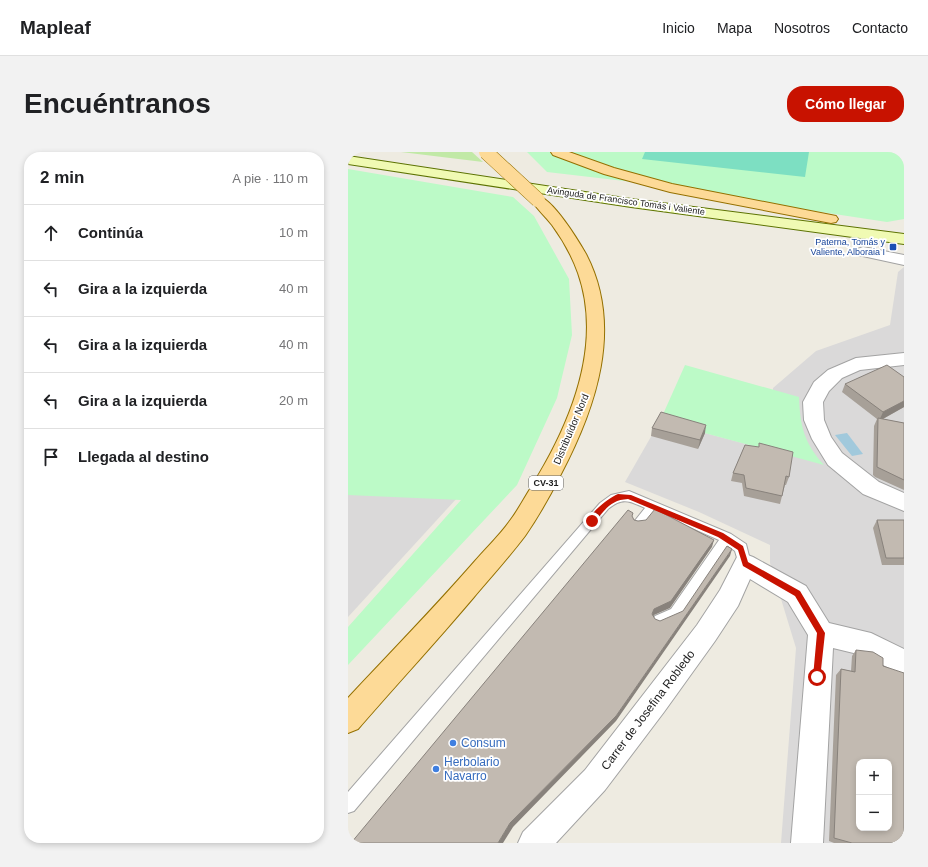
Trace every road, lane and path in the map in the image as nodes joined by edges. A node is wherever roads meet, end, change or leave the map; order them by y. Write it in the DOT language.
graph roads {
  1 [pos="353,152"];
  2 [pos="486,152"];
  3 [pos="557,152"];
  4 [pos="348,160"];
  5 [pos="831,219"];
  6 [pos="904,225"];
  7 [pos="904,239"];
  8 [pos="863,252"];
  9 [pos="904,260"];
  10 [pos="904,359"];
  11 [pos="904,502"];
  12 [pos="653,507"];
  13 [pos="639,523"];
  14 [pos="727,538"];
  15 [pos="745,564"];
  16 [pos="660,620"];
  17 [pos="821,633"];
  18 [pos="904,663"];
  19 [pos="348,719"];
  20 [pos="348,805"];
  21 [pos="534,843"];
  22 [pos="807,843"];
  1 -- 5 [label="main road, Avinguda de Francisco Tomás i Valiente"];
  2 -- 19 [label="main road, Distribuïdor Nord / CV-31, bridge"];
  3 -- 5 [label="main road"];
  4 -- 7 [label="main road, Avinguda de Francisco Tomás i Valiente"];
  5 -- 6 [label="main road, Avinguda de Francisco Tomás i Valiente"];
  8 -- 9 [label="street"];
  10 -- 11 [label="street"];
  12 -- 13 [label="lane"];
  12 -- 14 [label="lane"];
  12 -- 20 [label="lane"];
  14 -- 15 [label="lane"];
  14 -- 16 [label="lane"];
  15 -- 17 [label="street"];
  15 -- 21 [label="street, Carrer de Josefina Robledo"];
  17 -- 18 [label="street"];
  17 -- 22 [label="street"];
}
